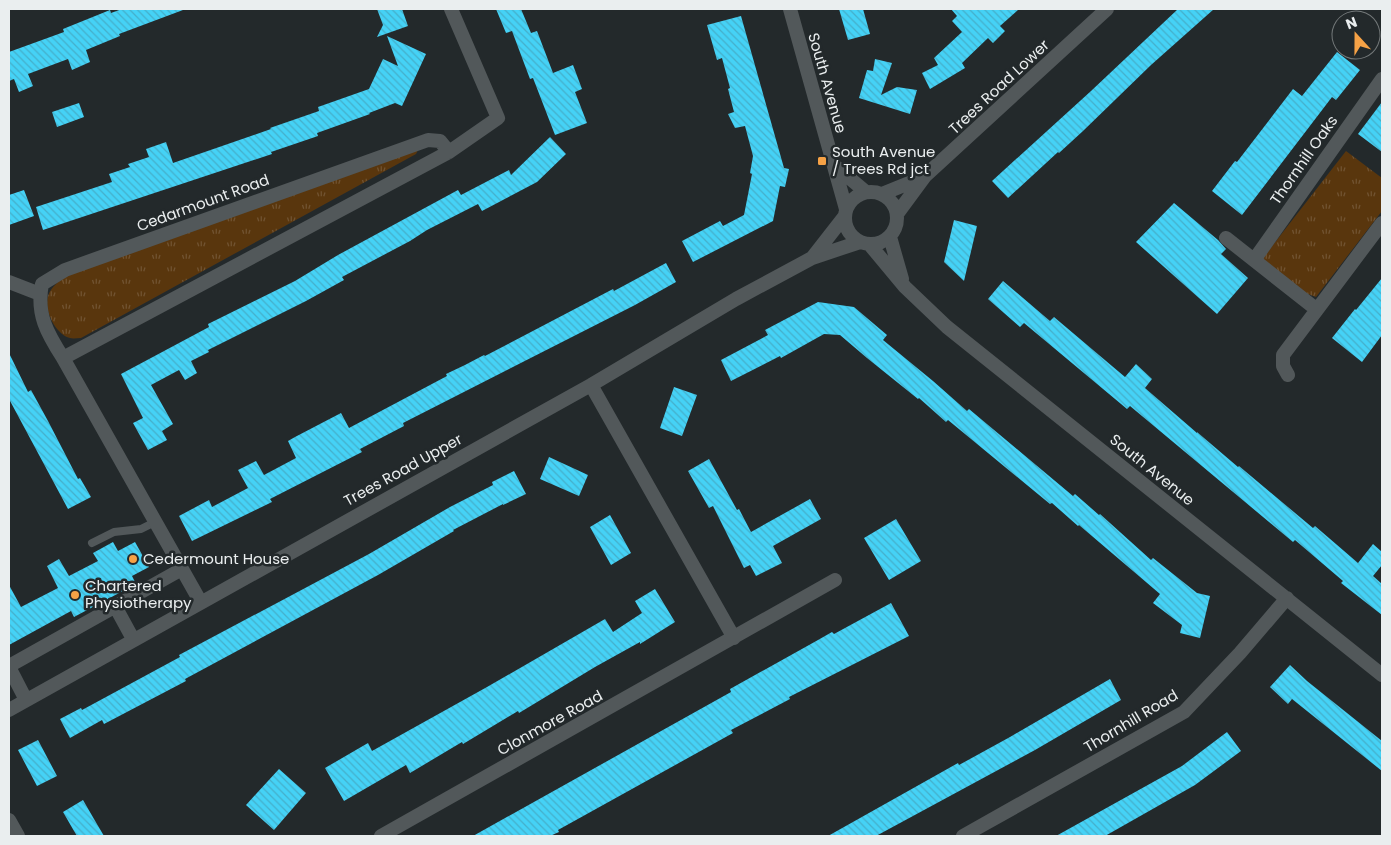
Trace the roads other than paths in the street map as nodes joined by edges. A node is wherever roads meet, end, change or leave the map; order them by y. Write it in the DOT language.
graph roads {
  1 [pos="451,9"];
  2 [pos="790,9"];
  3 [pos="1107,9"];
  4 [pos="1382,79"];
  5 [pos="449,152"];
  6 [pos="835,166"];
  7 [pos="924,176"];
  8 [pos="866,192"];
  9 [pos="882,194"];
  10 [pos="845,213"];
  11 [pos="897,214"];
  12 [pos="1382,223"];
  13 [pos="890,237"];
  14 [pos="1226,238"];
  15 [pos="865,243"];
  16 [pos="812,258"];
  17 [pos="1254,260"];
  18 [pos="9,282"];
  19 [pos="905,287"];
  20 [pos="40,294"];
  21 [pos="1316,309"];
  22 [pos="63,358"];
  23 [pos="1288,375"];
  24 [pos="590,385"];
  25 [pos="155,522"];
  26 [pos="92,543"];
  27 [pos="182,569"];
  28 [pos="835,580"];
  29 [pos="1287,598"];
  30 [pos="200,601"];
  31 [pos="115,606"];
  32 [pos="734,638"];
  33 [pos="133,639"];
  34 [pos="9,666"];
  35 [pos="1382,675"];
  36 [pos="26,700"];
  37 [pos="9,710"];
  38 [pos="9,820"];
  39 [pos="18,836"];
  40 [pos="381,836"];
  41 [pos="963,836"];
  1 -- 5 [label="street"];
  2 -- 6 [label="street, South Avenue"];
  3 -- 7 [label="street, Trees Road Lower"];
  4 -- 17 [label="street, Thornhill Oaks"];
  5 -- 20 [label="street, Cedarmount Road"];
  5 -- 22 [label="street"];
  6 -- 8 [label="street"];
  6 -- 10 [label="street, South Avenue"];
  7 -- 9 [label="street"];
  7 -- 11 [label="street, Trees Road Lower"];
  8 -- 9 [label="street"];
  8 -- 10 [label="street"];
  9 -- 11 [label="street"];
  10 -- 15 [label="street"];
  10 -- 16 [label="street"];
  11 -- 13 [label="street"];
  12 -- 21 [label="street"];
  13 -- 15 [label="street"];
  13 -- 19 [label="street, South Avenue"];
  14 -- 17 [label="street"];
  15 -- 16 [label="street"];
  15 -- 19 [label="street, South Avenue"];
  16 -- 24 [label="street, Trees Road Upper"];
  17 -- 21 [label="street"];
  18 -- 20 [label="street"];
  19 -- 29 [label="street, South Avenue"];
  20 -- 22 [label="street"];
  21 -- 23 [label="street"];
  22 -- 25 [label="street"];
  24 -- 30 [label="street, Trees Road Upper"];
  24 -- 32 [label="street"];
  25 -- 26 [label="lane"];
  25 -- 27 [label="street"];
  27 -- 30 [label="street"];
  27 -- 31 [label="street"];
  28 -- 32 [label="street, Clonmore Road"];
  29 -- 35 [label="street, South Avenue"];
  29 -- 41 [label="street, Thornhill Road"];
  30 -- 33 [label="street, Trees Road Upper"];
  31 -- 33 [label="street"];
  31 -- 34 [label="street"];
  32 -- 40 [label="street, Clonmore Road"];
  33 -- 36 [label="street, Trees Road Upper"];
  34 -- 36 [label="street"];
  36 -- 37 [label="street, Trees Road Upper"];
  38 -- 39 [label="street"];
}
